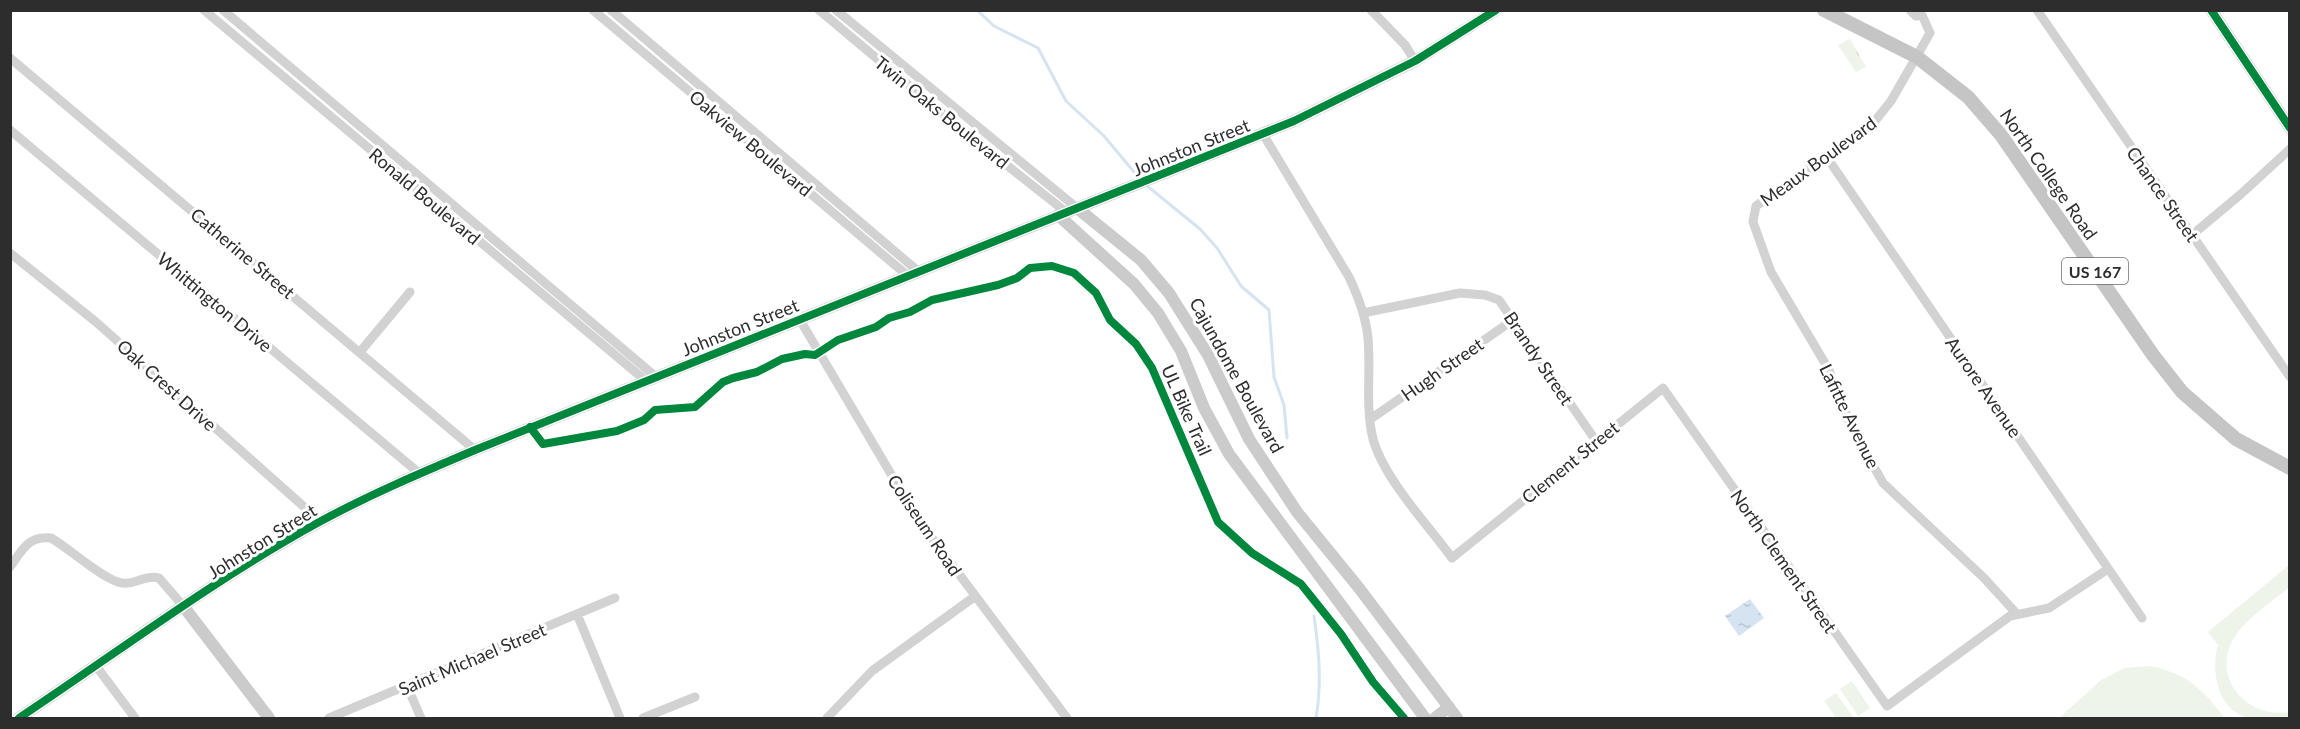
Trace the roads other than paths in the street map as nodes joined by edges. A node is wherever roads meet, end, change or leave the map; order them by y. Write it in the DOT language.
graph roads {
  1 [pos="204,10"];
  2 [pos="224,10"];
  3 [pos="593,10"];
  4 [pos="611,10"];
  5 [pos="819,10"];
  6 [pos="836,10"];
  7 [pos="1371,10"];
  8 [pos="1496,10"];
  9 [pos="1824,10"];
  10 [pos="1910,10"];
  11 [pos="2037,10"];
  12 [pos="2211,10"];
  13 [pos="1922,13"];
  14 [pos="10,57"];
  15 [pos="1917,57"];
  16 [pos="1415,61"];
  17 [pos="322,94"];
  18 [pos="314,103"];
  19 [pos="2289,128"];
  20 [pos="10,130"];
  21 [pos="1263,134"];
  22 [pos="2289,149"];
  23 [pos="1826,156"];
  24 [pos="434,188"];
  25 [pos="426,197"];
  26 [pos="1067,212"];
  27 [pos="1752,215"];
  28 [pos="2192,235"];
  29 [pos="10,253"];
  30 [pos="914,274"];
  31 [pos="545,281"];
  32 [pos="537,290"];
  33 [pos="411,292"];
  34 [pos="1363,313"];
  35 [pos="800,320"];
  36 [pos="1513,320"];
  37 [pos="360,352"];
  38 [pos="2289,376"];
  39 [pos="651,379"];
  40 [pos="1682,415"];
  41 [pos="1372,418"];
  42 [pos="1596,441"];
  43 [pos="475,450"];
  44 [pos="2289,468"];
  45 [pos="419,473"];
  46 [pos="1282,490"];
  47 [pos="1264,503"];
  48 [pos="320,521"];
  49 [pos="10,567"];
  50 [pos="2108,569"];
  51 [pos="974,597"];
  52 [pos="615,598"];
  53 [pos="184,607"];
  54 [pos="2016,613"];
  55 [pos="577,614"];
  56 [pos="2142,618"];
  57 [pos="96,666"];
  58 [pos="407,686"];
  59 [pos="695,697"];
  60 [pos="1449,707"];
  61 [pos="19,718"];
  62 [pos="135,718"];
  63 [pos="268,718"];
  64 [pos="329,718"];
  65 [pos="421,718"];
  66 [pos="620,718"];
  67 [pos="643,718"];
  68 [pos="827,718"];
  69 [pos="1067,718"];
  70 [pos="1425,718"];
  71 [pos="1435,718"];
  72 [pos="1457,718"];
  1 -- 18 [label="street, Ronald Boulevard"];
  2 -- 17 [label="street, Ronald Boulevard"];
  3 -- 30 [label="street, Oakview Boulevard"];
  4 -- 30 [label="street, Oakview Boulevard"];
  5 -- 26 [label="street, Twin Oaks Boulevard"];
  6 -- 26 [label="street, Twin Oaks Boulevard"];
  7 -- 16 [label="street"];
  8 -- 16 [label="main road, Johnston Street"];
  9 -- 15 [label="main road, North College Road / US 167"];
  10 -- 13 [label="street, Meaux Boulevard"];
  11 -- 28 [label="street, Chance Street"];
  12 -- 19 [label="main road"];
  13 -- 15 [label="street, Meaux Boulevard"];
  14 -- 37 [label="street, Catherine Street"];
  15 -- 23 [label="street, Meaux Boulevard"];
  15 -- 44 [label="main road, North College Road / US 167"];
  16 -- 21 [label="main road, Johnston Street"];
  17 -- 18 [label="street"];
  17 -- 24 [label="street, Ronald Boulevard"];
  18 -- 25 [label="street, Ronald Boulevard"];
  20 -- 45 [label="street, Whittington Drive"];
  21 -- 26 [label="main road, Johnston Street"];
  21 -- 34 [label="street"];
  22 -- 28 [label="street"];
  23 -- 27 [label="street, Meaux Boulevard"];
  23 -- 50 [label="street, Aurore Avenue"];
  24 -- 25 [label="street"];
  24 -- 31 [label="street, Ronald Boulevard"];
  25 -- 32 [label="street, Ronald Boulevard"];
  26 -- 30 [label="main road, Johnston Street"];
  26 -- 46 [label="main road, Cajundome Boulevard"];
  26 -- 47 [label="main road, Cajundome Boulevard"];
  27 -- 54 [label="street, Lafitte Avenue"];
  28 -- 38 [label="street, Chance Street"];
  29 -- 48 [label="street, Oak Crest Drive"];
  30 -- 35 [label="main road, Johnston Street"];
  31 -- 32 [label="street"];
  31 -- 39 [label="street, Ronald Boulevard"];
  32 -- 39 [label="street, Ronald Boulevard"];
  33 -- 37 [label="street"];
  34 -- 36 [label="street, Brandy Street"];
  34 -- 41 [label="street"];
  35 -- 39 [label="main road, Johnston Street"];
  35 -- 51 [label="street, Coliseum Road"];
  36 -- 41 [label="street, Hugh Street"];
  36 -- 42 [label="street, Brandy Street"];
  37 -- 43 [label="street, Catherine Street"];
  39 -- 43 [label="main road, Johnston Street"];
  40 -- 42 [label="street, Clement Street"];
  40 -- 54 [label="street, North Clement Street"];
  41 -- 42 [label="street, Clement Street"];
  43 -- 45 [label="main road, Johnston Street"];
  45 -- 48 [label="main road, Johnston Street"];
  46 -- 47 [label="main road"];
  46 -- 60 [label="main road, Cajundome Boulevard"];
  47 -- 70 [label="main road, Cajundome Boulevard"];
  48 -- 53 [label="main road, Johnston Street"];
  49 -- 53 [label="street"];
  50 -- 54 [label="street"];
  50 -- 56 [label="street, Aurore Avenue"];
  51 -- 68 [label="street"];
  51 -- 69 [label="street, Coliseum Road"];
  52 -- 55 [label="street, Saint Michael Street"];
  53 -- 57 [label="main road, Johnston Street"];
  53 -- 63 [label="main road"];
  55 -- 58 [label="street, Saint Michael Street"];
  55 -- 66 [label="street"];
  57 -- 61 [label="main road, Johnston Street"];
  57 -- 62 [label="street"];
  58 -- 64 [label="street, Saint Michael Street"];
  58 -- 65 [label="street"];
  59 -- 67 [label="street"];
  60 -- 71 [label="main road"];
  60 -- 72 [label="main road, Cajundome Boulevard"];
}
